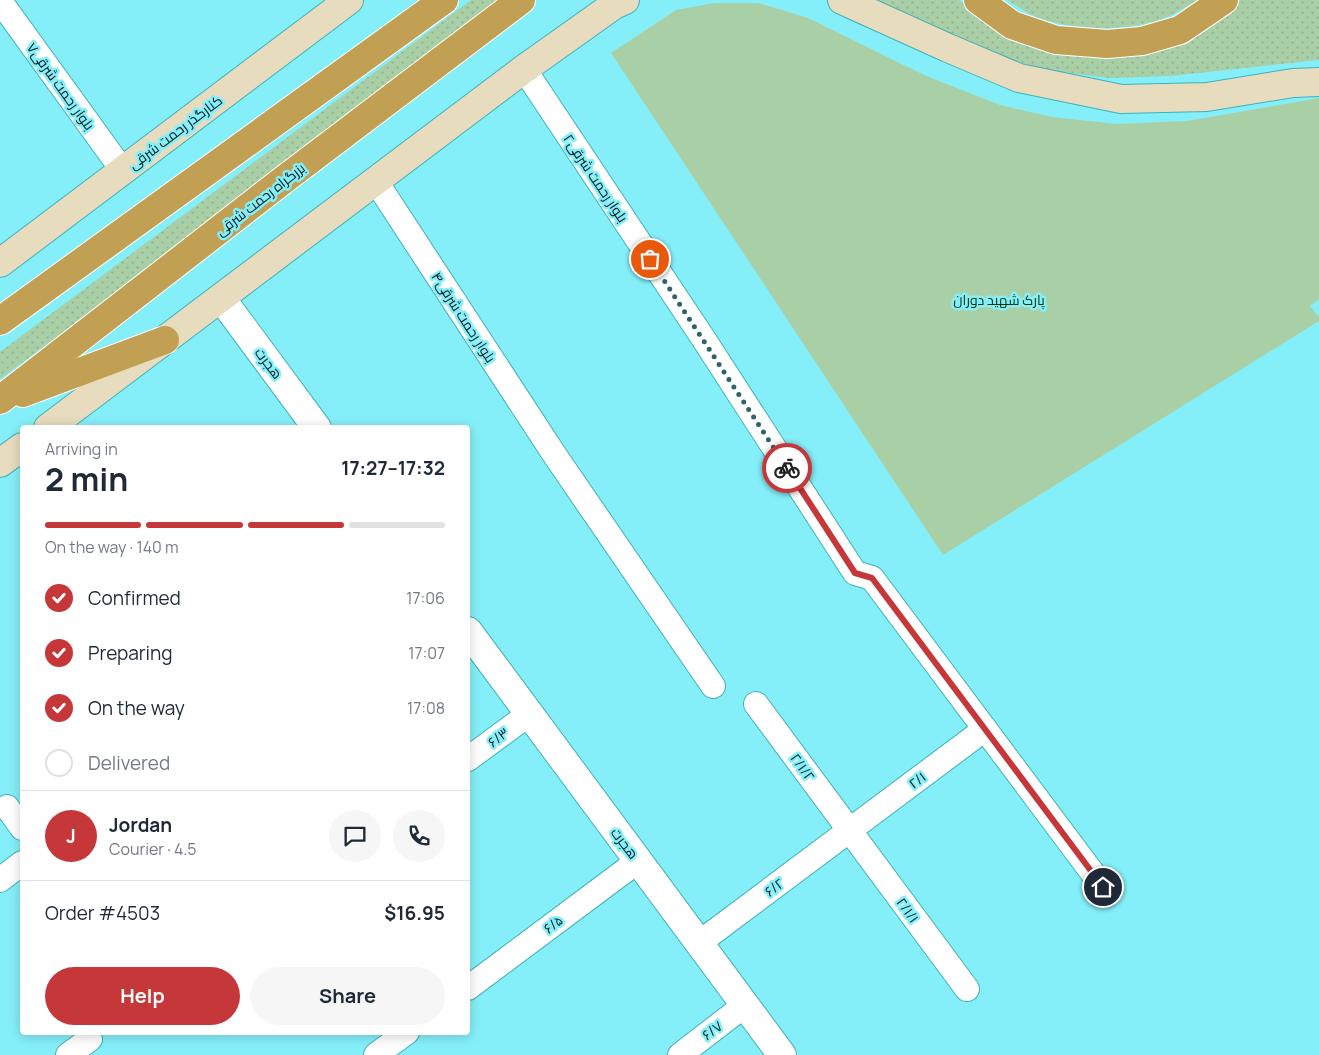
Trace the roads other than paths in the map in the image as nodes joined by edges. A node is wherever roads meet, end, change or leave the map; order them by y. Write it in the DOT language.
graph roads {
  1 [pos="0,0"];
  2 [pos="349,0"];
  3 [pos="444,0"];
  4 [pos="521,0"];
  5 [pos="624,0"];
  6 [pos="842,0"];
  7 [pos="978,0"];
  8 [pos="1224,0"];
  9 [pos="524,69"];
  10 [pos="1319,82"];
  11 [pos="123,171"];
  12 [pos="375,180"];
  13 [pos="0,263"];
  14 [pos="221,298"];
  15 [pos="0,321"];
  16 [pos="165,340"];
  17 [pos="0,401"];
  18 [pos="52,425"];
  19 [pos="315,425"];
  20 [pos="20,449"];
  21 [pos="0,464"];
  22 [pos="470,634"];
  23 [pos="713,686"];
  24 [pos="756,704"];
  25 [pos="529,714"];
  26 [pos="985,729"];
  27 [pos="470,758"];
  28 [pos="7,807"];
  29 [pos="20,825"];
  30 [pos="849,830"];
  31 [pos="638,861"];
  32 [pos="20,865"];
  33 [pos="0,880"];
  34 [pos="1103,887"];
  35 [pos="699,943"];
  36 [pos="470,987"];
  37 [pos="967,990"];
  38 [pos="745,1005"];
  39 [pos="403,1035"];
  40 [pos="90,1039"];
  41 [pos="68,1055"];
  42 [pos="376,1055"];
  43 [pos="680,1055"];
  44 [pos="782,1055"];
  1 -- 11 [label="street, بلوار رحمت شرقی۷"];
  2 -- 11 [label="main road, کنارگذر رحمت شرقی"];
  3 -- 15 [label="highway"];
  4 -- 17 [label="highway, بزرگراه رحمت شرقی"];
  5 -- 9 [label="main road"];
  6 -- 10 [label="main road"];
  7 -- 8 [label="highway"];
  9 -- 12 [label="main road"];
  9 -- 26 [label="street, بلوار رحمت شرقی۲"];
  11 -- 13 [label="main road, کنارگذر رحمت شرقی"];
  12 -- 14 [label="main road"];
  12 -- 23 [label="street, بلوار رحمت شرقی۴"];
  14 -- 16 [label="main road"];
  14 -- 19 [label="street, هجرت"];
  16 -- 17 [label="highway"];
  16 -- 18 [label="main road"];
  20 -- 21 [label="main road"];
  22 -- 25 [label="street, هجرت"];
  24 -- 30 [label="street, ۲/۱/۲"];
  25 -- 27 [label="street, ۶/۳"];
  25 -- 31 [label="street, هجرت"];
  26 -- 30 [label="street, ۲/۱"];
  26 -- 34 [label="street, بلوار رحمت شرقی۲"];
  28 -- 29 [label="street"];
  30 -- 35 [label="street, ۶/۲"];
  30 -- 37 [label="street, ۲/۱/۱"];
  31 -- 35 [label="street, هجرت"];
  31 -- 36 [label="street, ۶/۵"];
  32 -- 33 [label="street"];
  35 -- 38 [label="street, هجرت"];
  38 -- 43 [label="street, ۶/۷"];
  38 -- 44 [label="street, هجرت"];
  39 -- 42 [label="street"];
  40 -- 41 [label="street"];
}
